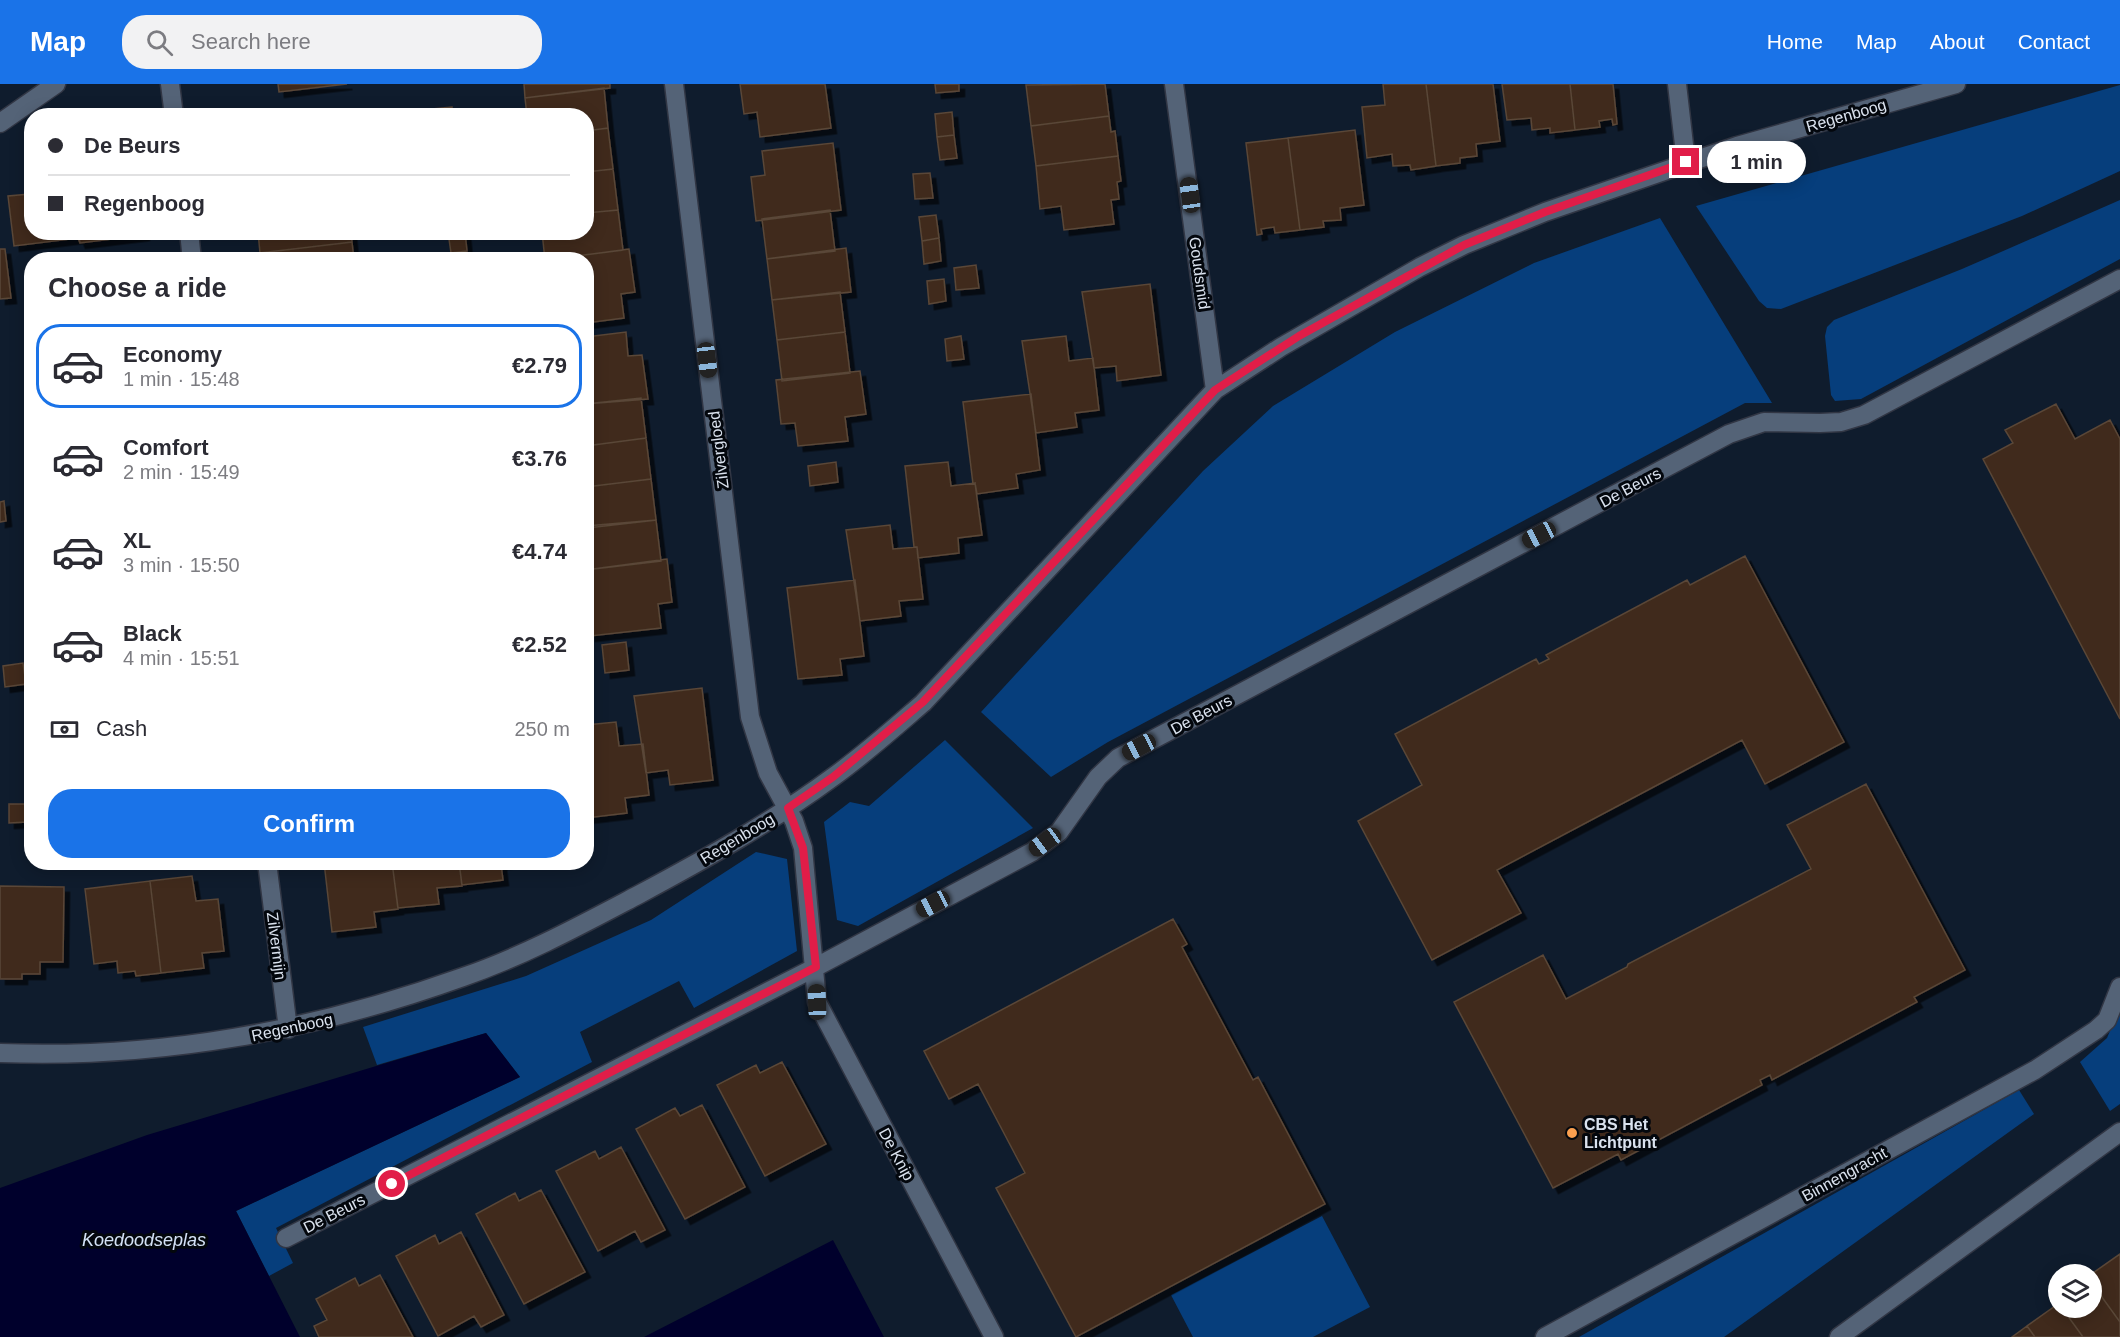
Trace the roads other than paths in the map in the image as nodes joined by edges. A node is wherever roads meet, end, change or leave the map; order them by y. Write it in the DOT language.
graph roads {
  1 [pos="56,84"];
  2 [pos="170,84"];
  3 [pos="674,84"];
  4 [pos="1174,84"];
  5 [pos="1677,84"];
  6 [pos="1956,84"];
  7 [pos="173,108"];
  8 [pos="0,123"];
  9 [pos="1686,162"];
  10 [pos="2120,279"];
  11 [pos="1215,390"];
  12 [pos="788,808"];
  13 [pos="268,870"];
  14 [pos="816,967"];
  15 [pos="2120,987"];
  16 [pos="288,1029"];
  17 [pos="0,1053"];
  18 [pos="2120,1132"];
  19 [pos="286,1238"];
  20 [pos="994,1337"];
  21 [pos="1545,1337"];
  22 [pos="1839,1337"];
  1 -- 8 [label="street"];
  2 -- 7 [label="street"];
  3 -- 12 [label="street, Zilvergloed"];
  4 -- 11 [label="street, Goudsmid"];
  5 -- 9 [label="street"];
  6 -- 9 [label="street, Regenboog"];
  9 -- 11 [label="street, Regenboog"];
  10 -- 14 [label="street, De Beurs"];
  11 -- 12 [label="street, Regenboog"];
  12 -- 14 [label="street, Zilvergloed"];
  12 -- 16 [label="street, Regenboog"];
  13 -- 16 [label="street, Zilvermijn"];
  14 -- 19 [label="street, De Beurs"];
  14 -- 20 [label="street, De Knip"];
  15 -- 21 [label="street, Binnengracht"];
  16 -- 17 [label="street, Regenboog"];
  18 -- 22 [label="street"];
}
